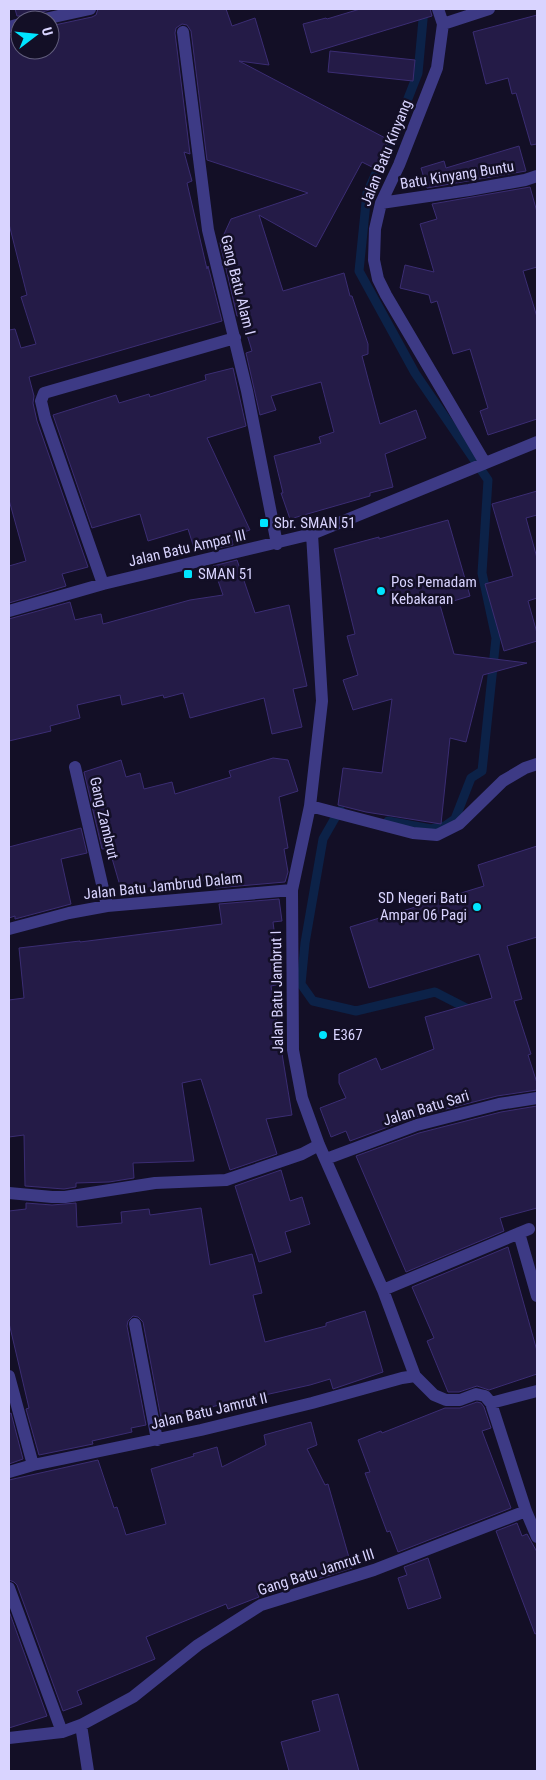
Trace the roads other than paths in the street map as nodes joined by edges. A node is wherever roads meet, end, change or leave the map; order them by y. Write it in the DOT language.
graph roads {
  1 [pos="90,9"];
  2 [pos="438,9"];
  3 [pos="489,9"];
  4 [pos="60,16"];
  5 [pos="443,24"];
  6 [pos="183,32"];
  7 [pos="537,176"];
  8 [pos="381,203"];
  9 [pos="235,338"];
  10 [pos="537,442"];
  11 [pos="483,464"];
  12 [pos="312,534"];
  13 [pos="277,544"];
  14 [pos="103,584"];
  15 [pos="9,611"];
  16 [pos="537,764"];
  17 [pos="76,767"];
  18 [pos="310,806"];
  19 [pos="292,890"];
  20 [pos="107,906"];
  21 [pos="9,929"];
  22 [pos="537,1098"];
  23 [pos="319,1145"];
  24 [pos="326,1159"];
  25 [pos="9,1193"];
  26 [pos="383,1290"];
  27 [pos="537,1296"];
  28 [pos="135,1324"];
  29 [pos="9,1376"];
  30 [pos="415,1376"];
  31 [pos="537,1391"];
  32 [pos="491,1403"];
  33 [pos="157,1440"];
  34 [pos="33,1465"];
  35 [pos="9,1472"];
  36 [pos="531,1515"];
  37 [pos="537,1537"];
  38 [pos="9,1588"];
  39 [pos="81,1725"];
  40 [pos="62,1732"];
  41 [pos="9,1738"];
  42 [pos="88,1771"];
  1 -- 4 [label="street"];
  2 -- 5 [label="street, Jalan Batu Kinyang"];
  3 -- 5 [label="street"];
  5 -- 8 [label="street, Jalan Batu Kinyang"];
  6 -- 9 [label="street, Gang Batu Alam I"];
  7 -- 8 [label="street, Batu Kinyang Buntu"];
  8 -- 11 [label="street, Jalan Batu Kinyang"];
  9 -- 13 [label="street, Gang Batu Alam I"];
  9 -- 14 [label="street"];
  10 -- 11 [label="street, Jalan Batu Ampar III"];
  11 -- 12 [label="street, Jalan Batu Ampar III"];
  12 -- 13 [label="street, Jalan Batu Ampar III"];
  12 -- 18 [label="street, Jalan Batu Jambrut I"];
  13 -- 14 [label="street, Jalan Batu Ampar III"];
  14 -- 15 [label="street, Jalan Batu Ampar III"];
  16 -- 18 [label="street"];
  17 -- 20 [label="street, Gang Zambrut"];
  18 -- 19 [label="street, Jalan Batu Jambrut I"];
  19 -- 20 [label="street, Jalan Batu Jambrud Dalam"];
  19 -- 23 [label="street, Jalan Batu Jambrut I"];
  20 -- 21 [label="street, Jalan Batu Jambrud Dalam"];
  22 -- 24 [label="street, Jalan Batu Sari"];
  23 -- 24 [label="street, Jalan Batu Jambrut I"];
  23 -- 25 [label="street"];
  24 -- 26 [label="street, Jalan Batu Jambrut I"];
  26 -- 27 [label="street"];
  26 -- 30 [label="street, Jalan Batu Jambrut I"];
  28 -- 33 [label="street"];
  29 -- 34 [label="street"];
  30 -- 32 [label="street, Jalan Batu Jambrut I"];
  30 -- 33 [label="street, Jalan Batu Jamrut II"];
  31 -- 32 [label="street"];
  32 -- 36 [label="street"];
  33 -- 34 [label="street, Jalan Batu Jamrut II"];
  34 -- 35 [label="street, Jalan Batu Jamrut II"];
  36 -- 37 [label="street"];
  36 -- 39 [label="street, Gang Batu Jamrut III"];
  38 -- 40 [label="street"];
  39 -- 40 [label="street, Gang Batu Jamrut III"];
  39 -- 42 [label="street"];
  40 -- 41 [label="street, Gang Batu Jamrut III"];
}
